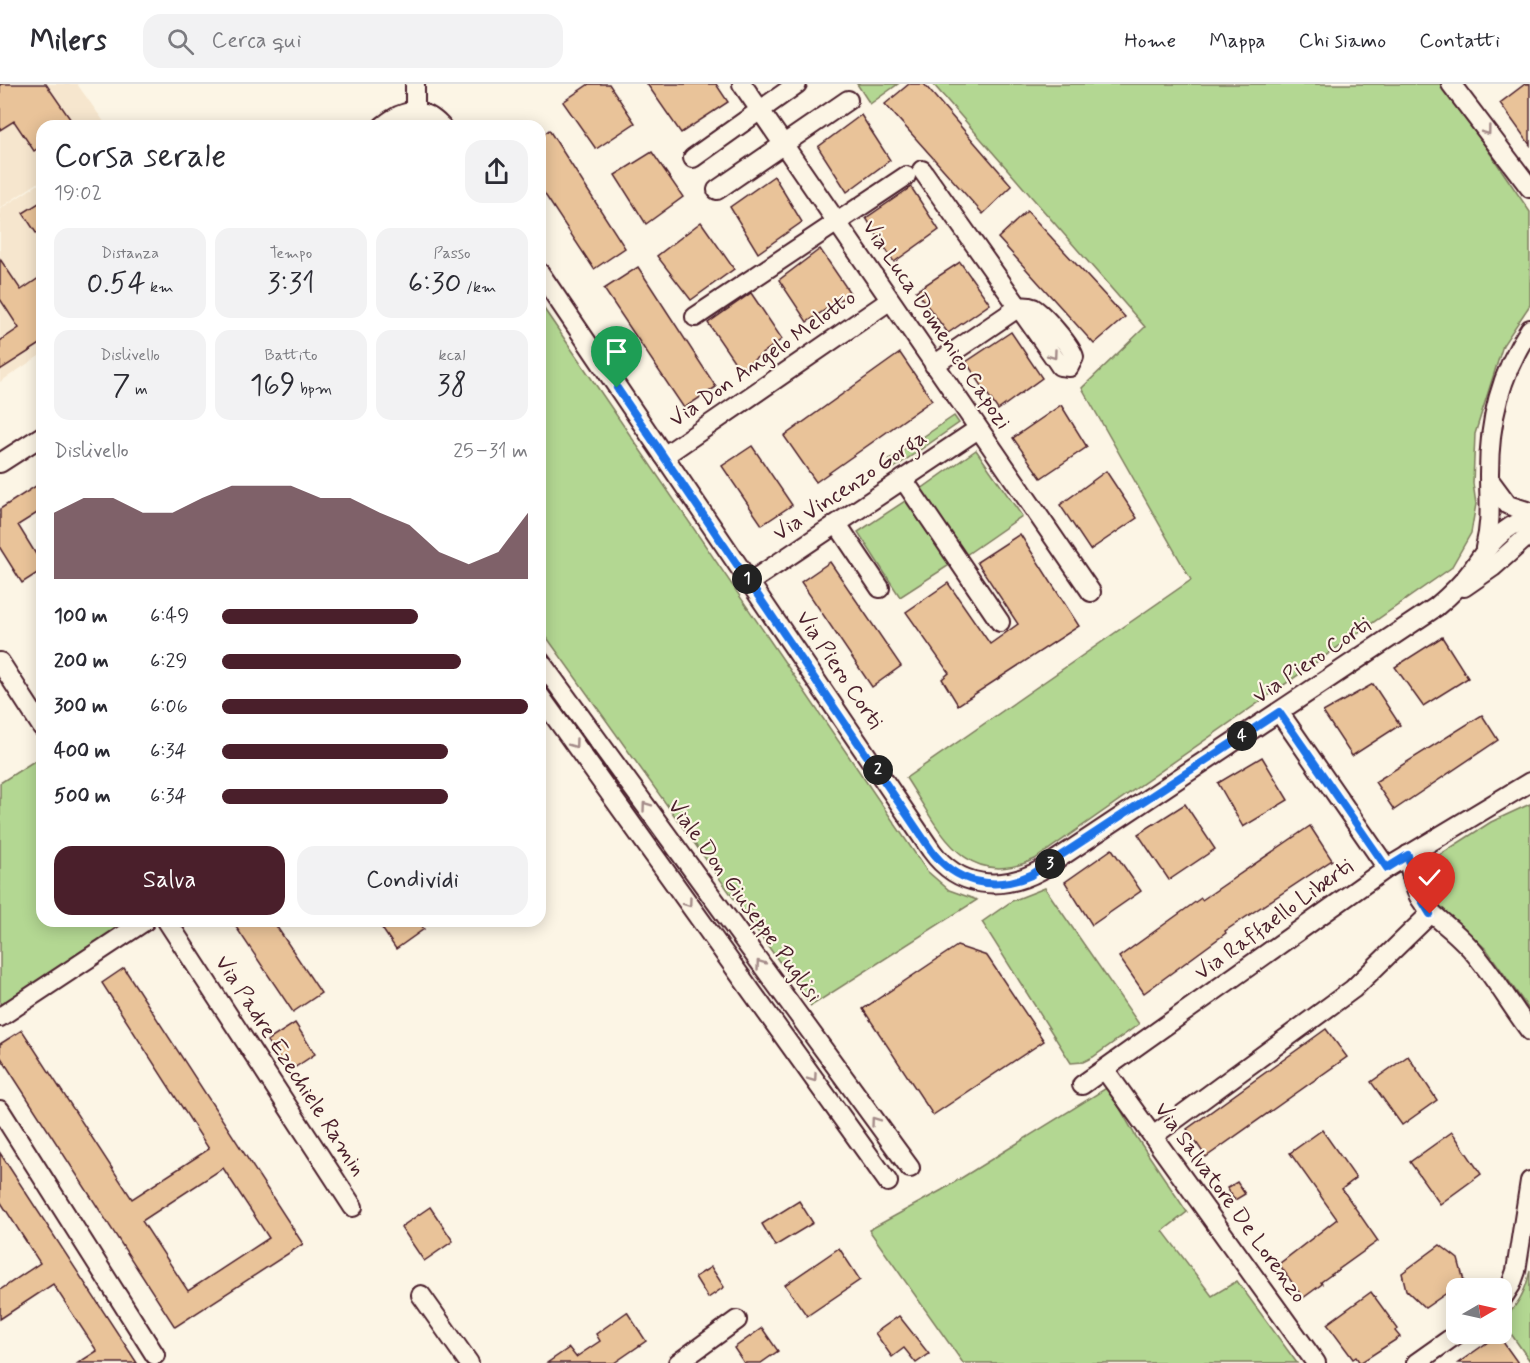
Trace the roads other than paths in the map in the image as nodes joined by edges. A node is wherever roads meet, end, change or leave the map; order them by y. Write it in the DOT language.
graph roads {
  1 [pos="415,84"];
  2 [pos="742,84"];
  3 [pos="797,84"];
  4 [pos="1451,84"];
  5 [pos="848,100"];
  6 [pos="415,110"];
  7 [pos="760,110"];
  8 [pos="391,120"];
  9 [pos="434,120"];
  10 [pos="783,145"];
  11 [pos="693,158"];
  12 [pos="1530,188"];
  13 [pos="717,190"];
  14 [pos="836,222"];
  15 [pos="546,282"];
  16 [pos="889,301"];
  17 [pos="695,317"];
  18 [pos="1530,329"];
  19 [pos="934,365"];
  20 [pos="978,429"];
  21 [pos="36,440"];
  22 [pos="664,456"];
  23 [pos="0,463"];
  24 [pos="1489,477"];
  25 [pos="903,479"];
  26 [pos="1530,512"];
  27 [pos="1530,518"];
  28 [pos="837,524"];
  29 [pos="1530,534"];
  30 [pos="1485,549"];
  31 [pos="750,582"];
  32 [pos="880,588"];
  33 [pos="1091,592"];
  34 [pos="1452,593"];
  35 [pos="1000,622"];
  36 [pos="0,662"];
  37 [pos="546,672"];
  38 [pos="546,704"];
  39 [pos="1279,712"];
  40 [pos="36,718"];
  41 [pos="1530,782"];
  42 [pos="1408,855"];
  43 [pos="1387,868"];
  44 [pos="1430,914"];
  45 [pos="137,927"];
  46 [pos="171,927"];
  47 [pos="0,1017"];
  48 [pos="1530,1031"];
  49 [pos="818,1043"];
  50 [pos="798,1057"];
  51 [pos="1106,1070"];
  52 [pos="1082,1085"];
  53 [pos="0,1110"];
  54 [pos="1153,1136"];
  55 [pos="910,1168"];
  56 [pos="1530,1181"];
  57 [pos="888,1182"];
  58 [pos="353,1207"];
  59 [pos="1512,1282"];
  60 [pos="421,1295"];
  61 [pos="737,1320"];
  62 [pos="1446,1342"];
  63 [pos="155,1354"];
  64 [pos="469,1363"];
  65 [pos="678,1363"];
  66 [pos="1316,1363"];
  67 [pos="1416,1363"];
  1 -- 6 [label="street"];
  2 -- 7 [label="street, Via Luca Domenico Capozi"];
  3 -- 7 [label="street"];
  4 -- 12 [label="street, one-way"];
  5 -- 10 [label="street"];
  6 -- 8 [label="street"];
  6 -- 9 [label="street"];
  7 -- 10 [label="street, Via Luca Domenico Capozi"];
  7 -- 11 [label="street"];
  10 -- 13 [label="street"];
  10 -- 14 [label="street, Via Luca Domenico Capozi"];
  14 -- 16 [label="street, Via Luca Domenico Capozi"];
  14 -- 17 [label="street"];
  14 -- 19 [label="street"];
  15 -- 22 [label="street, Via Piero Corti"];
  16 -- 19 [label="street, Via Luca Domenico Capozi"];
  16 -- 22 [label="street, Via Don Angelo Melotto"];
  18 -- 24 [label="street"];
  19 -- 20 [label="street, Via Luca Domenico Capozi"];
  20 -- 25 [label="street, Via Vincenzo Gorga"];
  20 -- 33 [label="street, Via Luca Domenico Capozi"];
  21 -- 23 [label="street"];
  22 -- 31 [label="street, Via Piero Corti"];
  24 -- 26 [label="street"];
  24 -- 30 [label="street"];
  25 -- 28 [label="street, Via Vincenzo Gorga"];
  25 -- 35 [label="street"];
  27 -- 30 [label="street, Via Piero Corti"];
  28 -- 31 [label="street, Via Vincenzo Gorga"];
  28 -- 32 [label="street"];
  29 -- 34 [label="street, Via Piero Corti"];
  30 -- 34 [label="street, Via Piero Corti"];
  31 -- 39 [label="street, Via Piero Corti"];
  34 -- 39 [label="street, Via Piero Corti"];
  36 -- 40 [label="street"];
  49 -- 37 [label="street, Viale Don Giuseppe Puglisi, one-way"];
  38 -- 50 [label="street, Viale Don Giuseppe Puglisi, one-way"];
  39 -- 43 [label="street"];
  41 -- 42 [label="street, Via Raffaello Liberti"];
  42 -- 43 [label="street, Via Raffaello Liberti"];
  42 -- 44 [label="street"];
  43 -- 51 [label="street, Via Raffaello Liberti"];
  44 -- 48 [label="street"];
  44 -- 54 [label="street"];
  45 -- 47 [label="street"];
  46 -- 58 [label="street, Via Padre Ezechiele Ramin"];
  49 -- 50 [label="street"];
  55 -- 49 [label="street, Viale Don Giuseppe Puglisi, one-way"];
  50 -- 57 [label="street, Viale Don Giuseppe Puglisi, one-way"];
  51 -- 52 [label="street, Via Raffaello Liberti"];
  51 -- 54 [label="street, Via Salvatore De Lorenzo"];
  53 -- 63 [label="street"];
  54 -- 66 [label="street, Via Salvatore De Lorenzo"];
  56 -- 59 [label="street"];
  60 -- 64 [label="street"];
  61 -- 65 [label="street"];
  62 -- 67 [label="street"];
}
